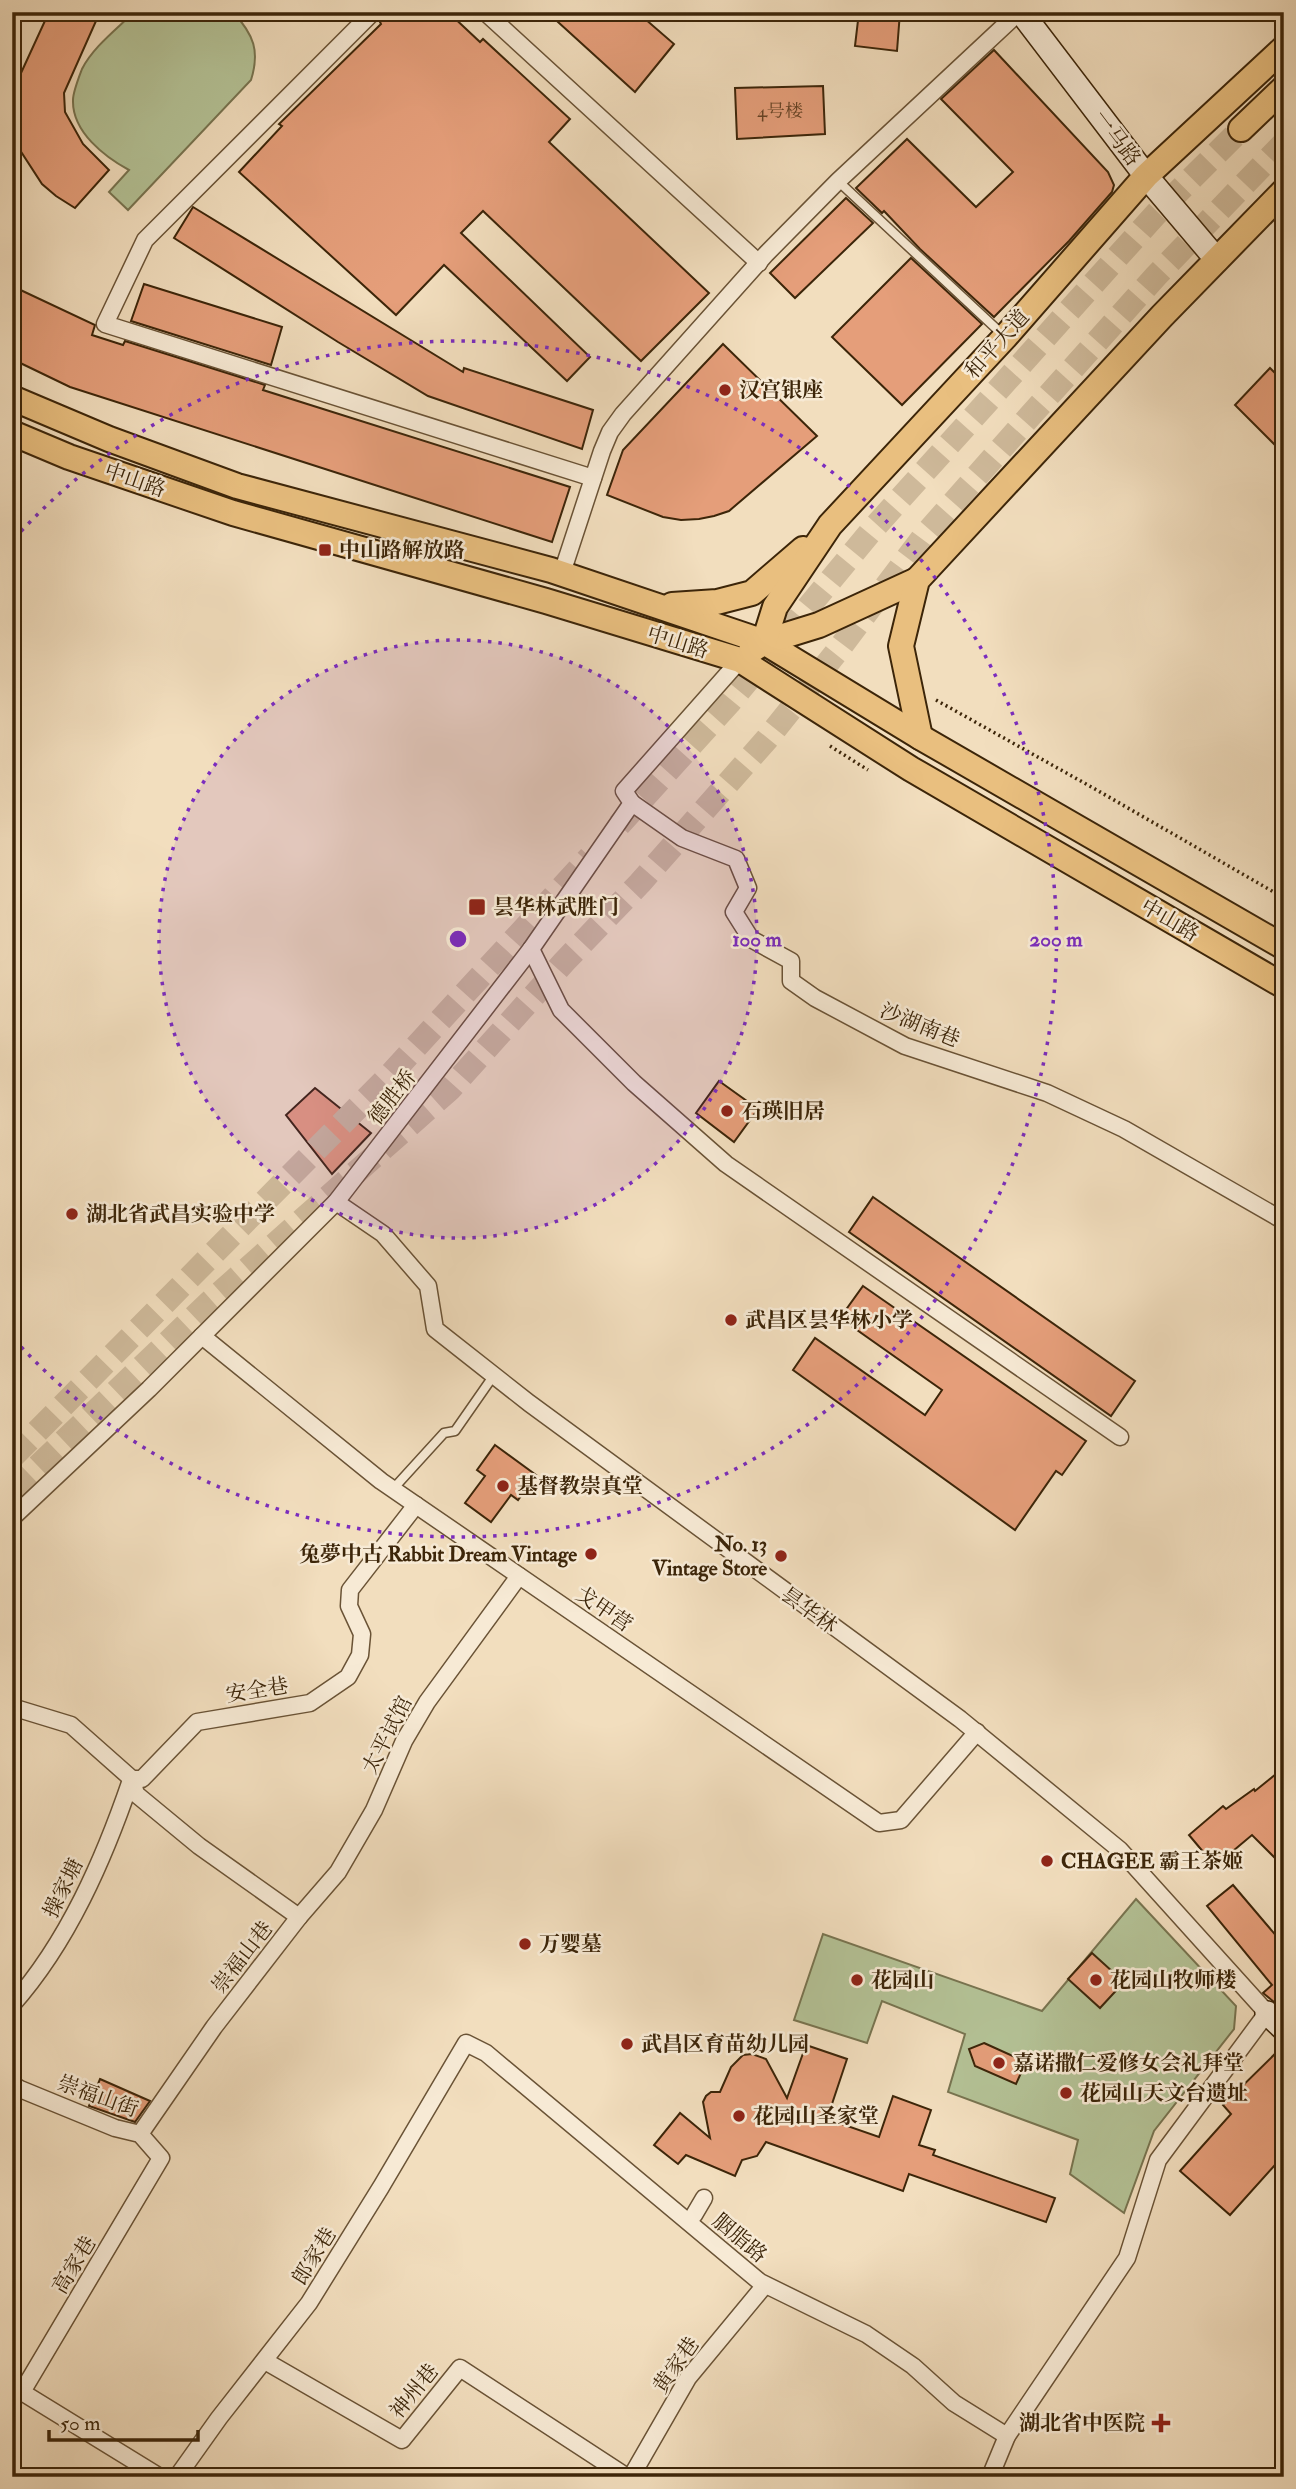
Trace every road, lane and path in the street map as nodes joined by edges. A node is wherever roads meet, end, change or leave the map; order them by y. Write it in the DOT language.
graph roads {
  1 [pos="373,12"];
  2 [pos="485,12"];
  3 [pos="1020,12"];
  4 [pos="1284,48"];
  5 [pos="1284,88"];
  6 [pos="1241,129"];
  7 [pos="1146,176"];
  8 [pos="838,181"];
  9 [pos="1284,191"];
  10 [pos="1217,260"];
  11 [pos="759,263"];
  12 [pos="1005,337"];
  13 [pos="12,398"];
  14 [pos="12,433"];
  15 [pos="593,478"];
  16 [pos="830,525"];
  17 [pos="562,573"];
  18 [pos="917,580"];
  19 [pos="659,606"];
  20 [pos="764,642"];
  21 [pos="740,660"];
  22 [pos="909,686"];
  23 [pos="920,737"];
  24 [pos="632,803"];
  25 [pos="1284,898"];
  26 [pos="1284,947"];
  27 [pos="531,949"];
  28 [pos="1284,986"];
  29 [pos="336,1202"];
  30 [pos="1284,1221"];
  31 [pos="202,1336"];
  32 [pos="494,1375"];
  33 [pos="1120,1437"];
  34 [pos="392,1489"];
  35 [pos="416,1505"];
  36 [pos="12,1518"];
  37 [pos="519,1576"];
  38 [pos="12,1707"];
  39 [pos="976,1732"];
  40 [pos="132,1779"];
  41 [pos="299,1917"];
  42 [pos="12,2006"];
  43 [pos="1276,2021"];
  44 [pos="466,2043"];
  45 [pos="12,2084"];
  46 [pos="140,2134"];
  47 [pos="161,2158"];
  48 [pos="704,2198"];
  49 [pos="694,2215"];
  50 [pos="765,2285"];
  51 [pos="265,2361"];
  52 [pos="17,2389"];
  53 [pos="1007,2436"];
  54 [pos="160,2477"];
  55 [pos="177,2477"];
  56 [pos="629,2477"];
  57 [pos="990,2477"];
  1 -- 15 [label="street"];
  2 -- 11 [label="street"];
  3 -- 7 [label="street, 一马路"];
  3 -- 8 [label="street"];
  4 -- 7 [label="main road, 和平大道"];
  5 -- 6 [label="main road"];
  7 -- 10 [label="street, 一马路"];
  7 -- 12 [label="main road, 和平大道"];
  8 -- 11 [label="street"];
  8 -- 12 [label="lane"];
  9 -- 10 [label="main road"];
  10 -- 18 [label="main road"];
  11 -- 15 [label="street"];
  12 -- 16 [label="main road, 和平大道"];
  13 -- 17 [label="main road, 中山路"];
  14 -- 21 [label="main road, 中山路"];
  15 -- 17 [label="street"];
  16 -- 19 [label="main road"];
  16 -- 20 [label="main road, 和平大道"];
  17 -- 19 [label="main road, 中山路"];
  18 -- 20 [label="main road"];
  18 -- 22 [label="main road"];
  19 -- 20 [label="main road, 中山路"];
  20 -- 21 [label="main road"];
  20 -- 23 [label="main road, 中山路"];
  21 -- 24 [label="street, 德胜桥"];
  21 -- 28 [label="main road, 中山路"];
  22 -- 23 [label="main road"];
  22 -- 25 [label="path"];
  23 -- 26 [label="main road, 中山路"];
  24 -- 27 [label="street, 德胜桥"];
  24 -- 30 [label="street, 沙湖南巷"];
  27 -- 29 [label="street, 德胜桥"];
  27 -- 33 [label="street"];
  29 -- 31 [label="street, 德胜桥"];
  29 -- 32 [label="street, 昙华林"];
  31 -- 34 [label="street, 戈甲营"];
  31 -- 36 [label="street, 德胜桥"];
  32 -- 34 [label="lane"];
  32 -- 39 [label="street, 昙华林"];
  34 -- 35 [label="street, 戈甲营"];
  35 -- 37 [label="street, 戈甲营"];
  35 -- 40 [label="street, 安全巷"];
  37 -- 39 [label="street, 戈甲营"];
  37 -- 41 [label="street, 太平试馆"];
  38 -- 40 [label="street"];
  39 -- 43 [label="street, 昙华林"];
  40 -- 41 [label="street, 崇福山巷"];
  40 -- 42 [label="street, 操家塘"];
  41 -- 46 [label="street, 崇福山巷"];
  43 -- 53 [label="street"];
  44 -- 50 [label="street, 胭脂路"];
  44 -- 51 [label="street, 郎家巷"];
  45 -- 46 [label="street, 崇福山街"];
  46 -- 47 [label="street, 崇福山街"];
  47 -- 52 [label="street, 高家巷"];
  48 -- 49 [label="street"];
  50 -- 53 [label="street, 胭脂路"];
  50 -- 56 [label="street, 黄家巷"];
  51 -- 55 [label="street, 郎家巷"];
  51 -- 56 [label="street, 神州巷"];
  52 -- 54 [label="street"];
  53 -- 57 [label="street"];
}
